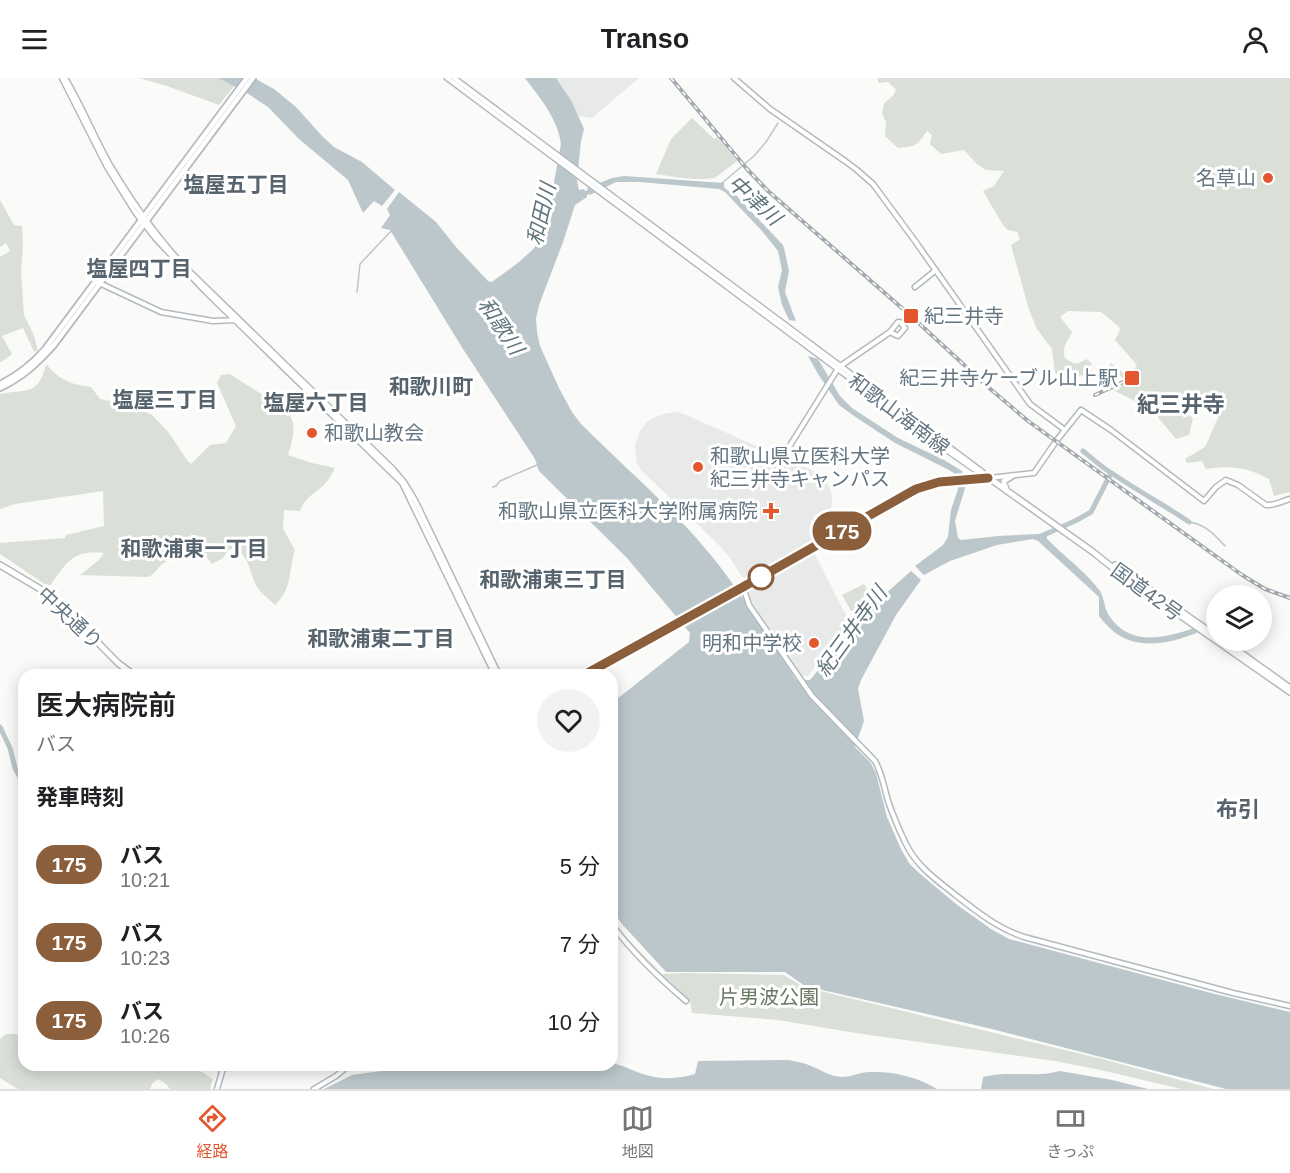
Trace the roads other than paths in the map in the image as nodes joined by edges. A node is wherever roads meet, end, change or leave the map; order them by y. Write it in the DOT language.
graph roads {
  1 [pos="63,78"];
  2 [pos="247,78"];
  3 [pos="253,78"];
  4 [pos="447,78"];
  5 [pos="454,78"];
  6 [pos="734,78"];
  7 [pos="226,110"];
  8 [pos="557,157"];
  9 [pos="144,221"];
  10 [pos="936,270"];
  11 [pos="97,282"];
  12 [pos="915,287"];
  13 [pos="238,320"];
  14 [pos="890,332"];
  15 [pos="839,367"];
  16 [pos="0,386"];
  17 [pos="1065,430"];
  18 [pos="784,455"];
  19 [pos="969,466"];
  20 [pos="1012,476"];
  21 [pos="988,478"];
  22 [pos="966,480"];
  23 [pos="1008,492"];
  24 [pos="1290,499"];
  25 [pos="0,565"];
  26 [pos="741,588"];
  27 [pos="1206,631"];
  28 [pos="1234,651"];
  29 [pos="1238,651"];
  30 [pos="126,669"];
  31 [pos="494,669"];
  32 [pos="595,669"];
  33 [pos="1290,690"];
  34 [pos="618,932"];
  35 [pos="686,1000"];
  36 [pos="1290,1006"];
  37 [pos="222,1071"];
  38 [pos="342,1071"];
  39 [pos="217,1089"];
  40 [pos="314,1089"];
  1 -- 9 [label="main road"];
  2 -- 7 [label="main road"];
  3 -- 7 [label="main road"];
  4 -- 8 [label="main road, 和歌山海南線"];
  5 -- 8 [label="main road, 和歌山海南線"];
  6 -- 10 [label="main road"];
  7 -- 9 [label="main road"];
  8 -- 15 [label="main road, 和歌山海南線"];
  9 -- 11 [label="main road"];
  9 -- 13 [label="main road"];
  10 -- 12 [label="main road"];
  10 -- 17 [label="main road"];
  11 -- 13 [label="main road"];
  11 -- 16 [label="main road"];
  13 -- 31 [label="main road"];
  14 -- 15 [label="main road"];
  15 -- 18 [label="main road"];
  15 -- 19 [label="main road, 和歌山海南線"];
  15 -- 21 [label="main road, 和歌山海南線"];
  17 -- 20 [label="main road"];
  17 -- 24 [label="main road"];
  19 -- 21 [label="main road, 和歌山海南線"];
  19 -- 22 [label="main road"];
  20 -- 21 [label="main road"];
  20 -- 23 [label="highway"];
  21 -- 22 [label="highway"];
  21 -- 23 [label="highway, 国道42号"];
  22 -- 26 [label="highway"];
  23 -- 27 [label="highway, 国道42号"];
  25 -- 30 [label="highway, 中央通り"];
  26 -- 32 [label="highway"];
  26 -- 36 [label="main road"];
  28 -- 33 [label="highway, 国道42号"];
  29 -- 33 [label="highway, 国道42号"];
  34 -- 35 [label="main road"];
  37 -- 39 [label="main road"];
  38 -- 40 [label="main road"];
}
